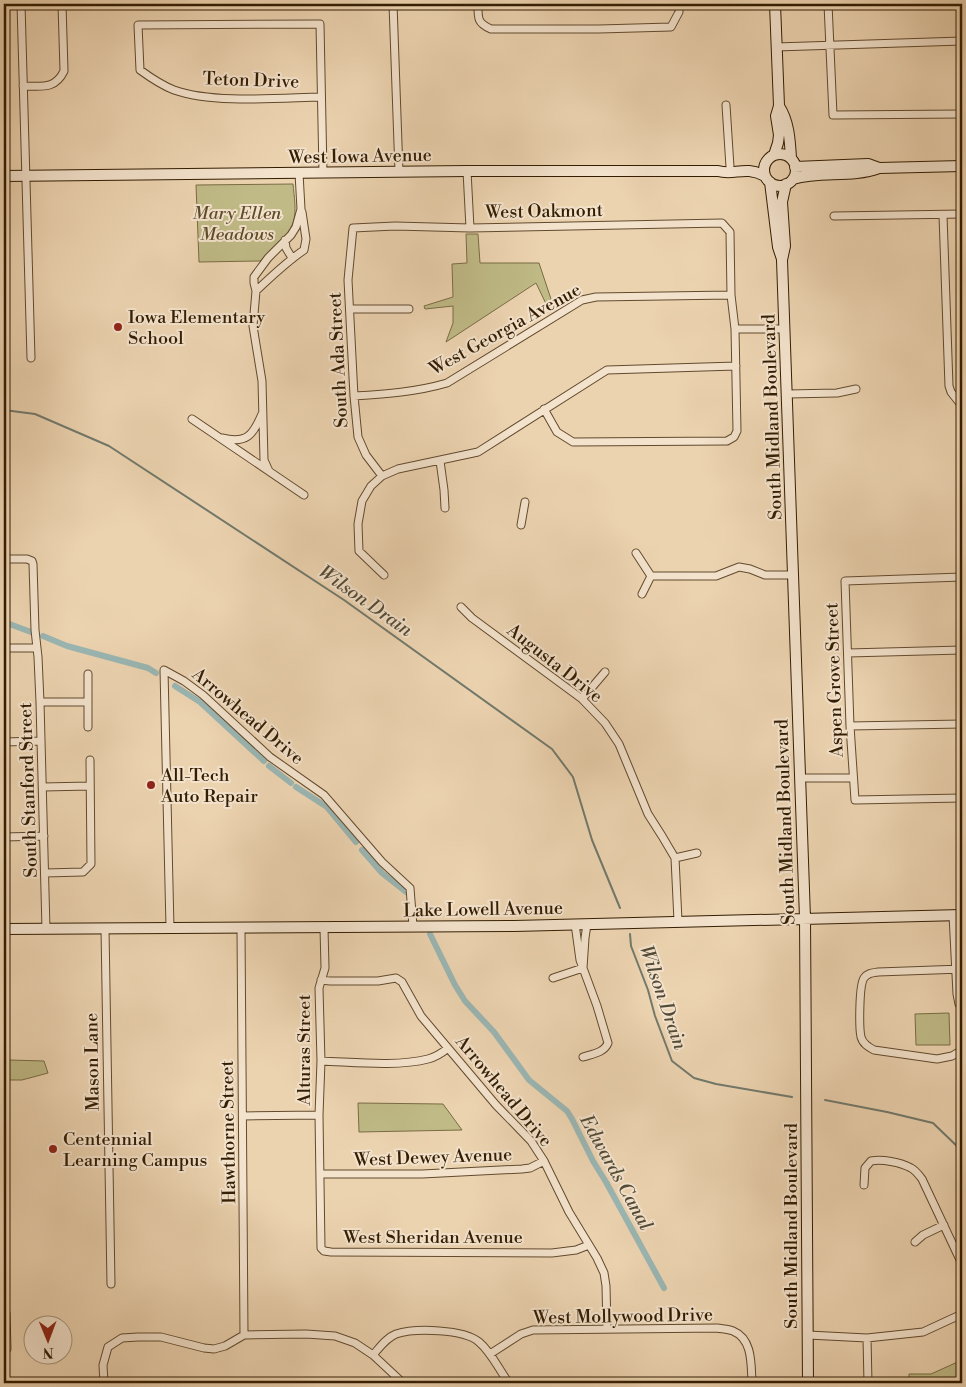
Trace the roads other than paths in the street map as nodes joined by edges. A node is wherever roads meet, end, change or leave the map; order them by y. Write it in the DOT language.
graph roads {
  1 [pos="20,4"];
  2 [pos="62,4"];
  3 [pos="393,4"];
  4 [pos="478,4"];
  5 [pos="679,4"];
  6 [pos="775,4"];
  7 [pos="828,4"];
  8 [pos="962,41"];
  9 [pos="830,45"];
  10 [pos="776,47"];
  11 [pos="23,86"];
  12 [pos="321,97"];
  13 [pos="726,105"];
  14 [pos="779,106"];
  15 [pos="962,114"];
  16 [pos="770,159"];
  17 [pos="793,163"];
  18 [pos="962,166"];
  19 [pos="730,167"];
  20 [pos="879,168"];
  21 [pos="467,171"];
  22 [pos="718,171"];
  23 [pos="399,172"];
  24 [pos="299,173"];
  25 [pos="323,173"];
  26 [pos="4,176"];
  27 [pos="26,176"];
  28 [pos="767,179"];
  29 [pos="790,181"];
  30 [pos="301,209"];
  31 [pos="962,214"];
  32 [pos="943,215"];
  33 [pos="834,216"];
  34 [pos="470,228"];
  35 [pos="285,240"];
  36 [pos="352,242"];
  37 [pos="292,258"];
  38 [pos="782,260"];
  39 [pos="256,291"];
  40 [pos="730,295"];
  41 [pos="350,309"];
  42 [pos="409,309"];
  43 [pos="735,329"];
  44 [pos="785,329"];
  45 [pos="31,358"];
  46 [pos="736,366"];
  47 [pos="856,389"];
  48 [pos="788,394"];
  49 [pos="354,396"];
  50 [pos="962,406"];
  51 [pos="544,409"];
  52 [pos="263,410"];
  53 [pos="192,419"];
  54 [pos="217,437"];
  55 [pos="440,461"];
  56 [pos="269,471"];
  57 [pos="382,476"];
  58 [pos="304,495"];
  59 [pos="525,502"];
  60 [pos="445,508"];
  61 [pos="521,524"];
  62 [pos="636,553"];
  63 [pos="4,559"];
  64 [pos="793,574"];
  65 [pos="384,575"];
  66 [pos="650,576"];
  67 [pos="962,577"];
  68 [pos="642,594"];
  69 [pos="461,607"];
  70 [pos="4,648"];
  71 [pos="37,648"];
  72 [pos="962,650"];
  73 [pos="848,653"];
  74 [pos="605,672"];
  75 [pos="88,674"];
  76 [pos="582,698"];
  77 [pos="40,702"];
  78 [pos="88,702"];
  79 [pos="962,724"];
  80 [pos="850,726"];
  81 [pos="88,727"];
  82 [pos="42,741"];
  83 [pos="4,742"];
  84 [pos="90,760"];
  85 [pos="800,778"];
  86 [pos="854,778"];
  87 [pos="90,786"];
  88 [pos="43,787"];
  89 [pos="962,798"];
  90 [pos="44,836"];
  91 [pos="4,837"];
  92 [pos="697,853"];
  93 [pos="674,858"];
  94 [pos="45,873"];
  95 [pos="959,915"];
  96 [pos="805,918"];
  97 [pos="678,921"];
  98 [pos="575,924"];
  99 [pos="587,924"];
  100 [pos="413,926"];
  101 [pos="170,928"];
  102 [pos="324,928"];
  103 [pos="4,929"];
  104 [pos="46,929"];
  105 [pos="105,929"];
  106 [pos="241,929"];
  107 [pos="583,968"];
  108 [pos="959,969"];
  109 [pos="553,978"];
  110 [pos="321,980"];
  111 [pos="962,1009"];
  112 [pos="448,1048"];
  113 [pos="962,1050"];
  114 [pos="583,1057"];
  115 [pos="321,1061"];
  116 [pos="243,1116"];
  117 [pos="319,1116"];
  118 [pos="544,1161"];
  119 [pos="320,1174"];
  120 [pos="864,1185"];
  121 [pos="944,1225"];
  122 [pos="915,1242"];
  123 [pos="589,1245"];
  124 [pos="962,1264"];
  125 [pos="111,1284"];
  126 [pos="6,1312"];
  127 [pos="962,1314"];
  128 [pos="607,1329"];
  129 [pos="244,1335"];
  130 [pos="808,1335"];
  131 [pos="867,1338"];
  132 [pos="5,1349"];
  133 [pos="15,1349"];
  134 [pos="490,1354"];
  135 [pos="373,1355"];
  136 [pos="104,1383"];
  137 [pos="403,1383"];
  138 [pos="509,1383"];
  139 [pos="752,1383"];
  140 [pos="808,1383"];
  141 [pos="868,1383"];
  1 -- 11 [label="street"];
  2 -- 11 [label="street"];
  3 -- 23 [label="street"];
  4 -- 5 [label="street"];
  6 -- 10 [label="main road"];
  7 -- 9 [label="street"];
  8 -- 9 [label="street"];
  9 -- 10 [label="street"];
  9 -- 15 [label="street"];
  10 -- 14 [label="main road"];
  11 -- 27 [label="street"];
  12 -- 12 [label="street, Teton Drive"];
  12 -- 25 [label="street"];
  13 -- 19 [label="street"];
  14 -- 16 [label="main road"];
  14 -- 17 [label="main road"];
  16 -- 17 [label="main road"];
  16 -- 19 [label="main road, West Iowa Avenue"];
  16 -- 28 [label="main road"];
  17 -- 20 [label="main road"];
  17 -- 29 [label="main road"];
  18 -- 20 [label="main road"];
  19 -- 22 [label="main road, West Iowa Avenue"];
  20 -- 29 [label="main road"];
  21 -- 22 [label="main road, West Iowa Avenue"];
  21 -- 23 [label="main road, West Iowa Avenue"];
  21 -- 34 [label="street"];
  22 -- 28 [label="main road, West Iowa Avenue"];
  23 -- 25 [label="main road, West Iowa Avenue"];
  24 -- 25 [label="main road, West Iowa Avenue"];
  24 -- 27 [label="main road, West Iowa Avenue"];
  24 -- 30 [label="street"];
  26 -- 27 [label="main road, West Iowa Avenue"];
  27 -- 45 [label="street"];
  28 -- 29 [label="main road"];
  28 -- 38 [label="main road, South Midland Boulevard"];
  29 -- 38 [label="main road, South Midland Boulevard"];
  30 -- 35 [label="street"];
  30 -- 37 [label="street"];
  31 -- 32 [label="street"];
  32 -- 33 [label="street"];
  32 -- 50 [label="street"];
  34 -- 36 [label="street, West Oakmont"];
  34 -- 40 [label="street, West Oakmont"];
  35 -- 37 [label="street"];
  35 -- 39 [label="street"];
  36 -- 41 [label="street, South Ada Street"];
  37 -- 39 [label="street"];
  38 -- 44 [label="main road, South Midland Boulevard"];
  39 -- 52 [label="street"];
  40 -- 43 [label="street, West Oakmont"];
  40 -- 49 [label="street, West Georgia Avenue"];
  41 -- 42 [label="street"];
  41 -- 49 [label="street, South Ada Street"];
  43 -- 44 [label="street"];
  43 -- 46 [label="street, West Oakmont"];
  44 -- 48 [label="main road, South Midland Boulevard"];
  46 -- 51 [label="street"];
  46 -- 51 [label="street, West Oakmont"];
  47 -- 48 [label="street"];
  48 -- 64 [label="main road, South Midland Boulevard"];
  49 -- 57 [label="street, South Ada Street"];
  51 -- 55 [label="street"];
  52 -- 54 [label="street"];
  52 -- 56 [label="street"];
  53 -- 54 [label="street"];
  54 -- 56 [label="street"];
  55 -- 57 [label="street"];
  55 -- 60 [label="street"];
  56 -- 58 [label="street"];
  57 -- 65 [label="street"];
  59 -- 61 [label="street"];
  62 -- 66 [label="street"];
  63 -- 71 [label="street, South Stanford Street"];
  64 -- 66 [label="street"];
  64 -- 85 [label="main road, South Midland Boulevard"];
  66 -- 68 [label="street"];
  67 -- 73 [label="street, Aspen Grove Street"];
  69 -- 76 [label="street, Augusta Drive"];
  70 -- 71 [label="street"];
  71 -- 77 [label="street, South Stanford Street"];
  72 -- 73 [label="street"];
  73 -- 80 [label="street, Aspen Grove Street"];
  74 -- 76 [label="street"];
  75 -- 78 [label="street"];
  76 -- 93 [label="street, Augusta Drive"];
  77 -- 78 [label="street"];
  77 -- 82 [label="street, South Stanford Street"];
  78 -- 81 [label="street"];
  79 -- 80 [label="street"];
  80 -- 86 [label="street, Aspen Grove Street"];
  82 -- 83 [label="street"];
  82 -- 88 [label="street, South Stanford Street"];
  84 -- 87 [label="street"];
  85 -- 86 [label="street, Aspen Grove Street"];
  85 -- 96 [label="main road, South Midland Boulevard"];
  86 -- 89 [label="street, Aspen Grove Street"];
  87 -- 88 [label="street"];
  87 -- 94 [label="street"];
  88 -- 90 [label="street, South Stanford Street"];
  90 -- 91 [label="street"];
  90 -- 94 [label="street, South Stanford Street"];
  92 -- 93 [label="street"];
  93 -- 97 [label="street, Augusta Drive"];
  94 -- 104 [label="street, South Stanford Street"];
  95 -- 96 [label="main road, Lake Lowell Avenue"];
  95 -- 108 [label="street"];
  96 -- 97 [label="main road, Lake Lowell Avenue"];
  96 -- 130 [label="main road, South Midland Boulevard"];
  97 -- 99 [label="main road, Lake Lowell Avenue"];
  98 -- 99 [label="main road, Lake Lowell Avenue"];
  98 -- 100 [label="main road, Lake Lowell Avenue"];
  98 -- 107 [label="street"];
  99 -- 107 [label="street"];
  100 -- 101 [label="street, Arrowhead Drive"];
  100 -- 102 [label="main road, Lake Lowell Avenue"];
  101 -- 105 [label="main road, Lake Lowell Avenue"];
  101 -- 106 [label="main road, Lake Lowell Avenue"];
  102 -- 106 [label="main road, Lake Lowell Avenue"];
  102 -- 110 [label="street, Alturas Street"];
  103 -- 104 [label="main road, Lake Lowell Avenue"];
  104 -- 105 [label="main road, Lake Lowell Avenue"];
  105 -- 125 [label="street, Mason Lane"];
  106 -- 116 [label="street, Hawthorne Street"];
  107 -- 109 [label="street"];
  107 -- 114 [label="street"];
  108 -- 111 [label="street"];
  108 -- 113 [label="street"];
  110 -- 112 [label="street, Arrowhead Drive"];
  110 -- 115 [label="street, Alturas Street"];
  112 -- 115 [label="street"];
  112 -- 118 [label="street, Arrowhead Drive"];
  115 -- 117 [label="street, Alturas Street"];
  116 -- 117 [label="street"];
  116 -- 129 [label="street, Hawthorne Street"];
  117 -- 119 [label="street, Alturas Street"];
  118 -- 119 [label="street, West Dewey Avenue"];
  118 -- 123 [label="street, Arrowhead Drive"];
  119 -- 123 [label="street, West Sheridan Avenue"];
  120 -- 121 [label="street"];
  121 -- 122 [label="street"];
  121 -- 124 [label="street"];
  123 -- 128 [label="street, Arrowhead Drive"];
  126 -- 132 [label="street"];
  127 -- 131 [label="street"];
  128 -- 134 [label="street, West Mollywood Drive"];
  128 -- 139 [label="street, West Mollywood Drive"];
  129 -- 135 [label="street"];
  129 -- 136 [label="street"];
  130 -- 131 [label="street"];
  130 -- 140 [label="main road, South Midland Boulevard"];
  131 -- 141 [label="street"];
  132 -- 133 [label="street"];
  134 -- 135 [label="street"];
  134 -- 138 [label="street"];
  135 -- 137 [label="street"];
}
